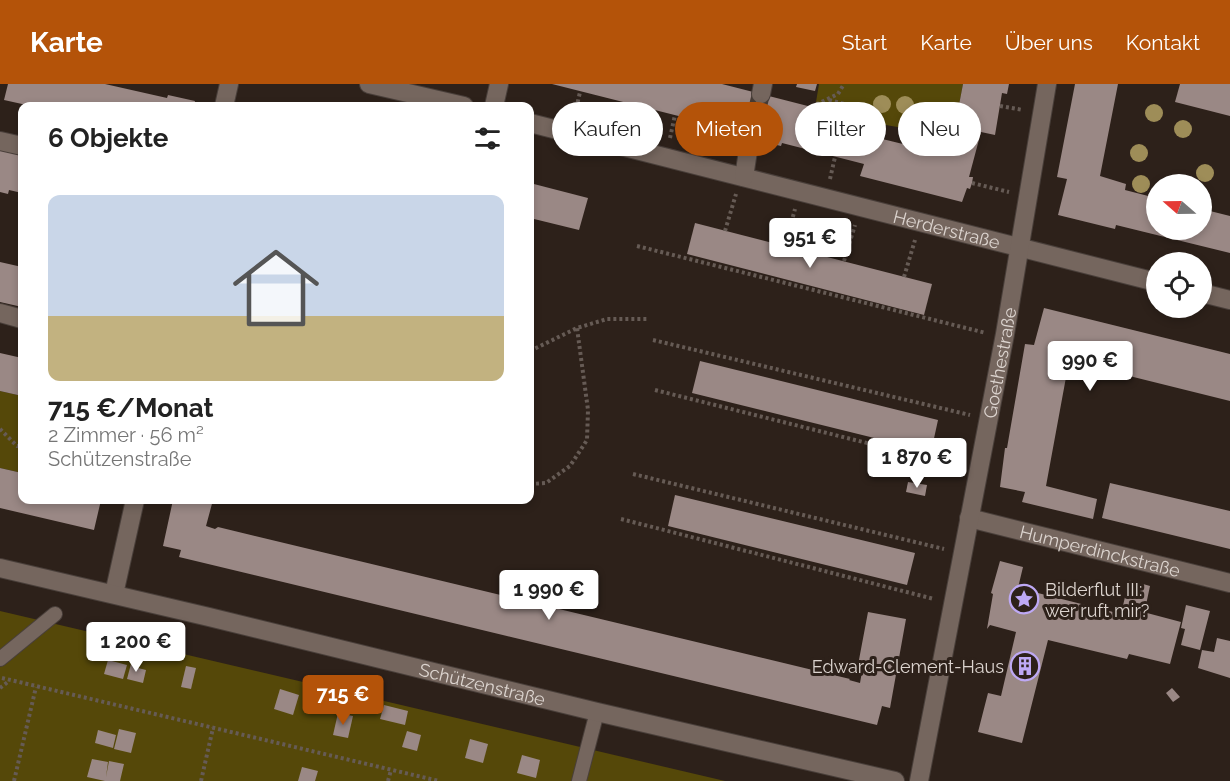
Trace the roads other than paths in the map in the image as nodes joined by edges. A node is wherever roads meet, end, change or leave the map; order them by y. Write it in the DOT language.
graph roads {
  1 [pos="229,84"];
  2 [pos="369,84"];
  3 [pos="499,84"];
  4 [pos="1047,84"];
  5 [pos="225,102"];
  6 [pos="447,102"];
  7 [pos="495,102"];
  8 [pos="534,124"];
  9 [pos="0,141"];
  10 [pos="18,145"];
  11 [pos="746,156"];
  12 [pos="742,177"];
  13 [pos="1021,248"];
  14 [pos="1146,279"];
  15 [pos="1212,296"];
  16 [pos="1230,300"];
  17 [pos="0,313"];
  18 [pos="18,318"];
  19 [pos="134,504"];
  20 [pos="969,518"];
  21 [pos="0,568"];
  22 [pos="1230,583"];
  23 [pos="114,594"];
  24 [pos="55,614"];
  25 [pos="0,659"];
  26 [pos="597,712"];
  27 [pos="579,781"];
  28 [pos="895,781"];
  29 [pos="919,781"];
  1 -- 5 [label="street"];
  2 -- 6 [label="street"];
  3 -- 7 [label="street"];
  4 -- 13 [label="street, Goethestraße"];
  8 -- 12 [label="street, Herderstraße"];
  9 -- 10 [label="street"];
  11 -- 12 [label="street"];
  12 -- 13 [label="street, Herderstraße"];
  13 -- 14 [label="street, Herderstraße"];
  13 -- 20 [label="street, Goethestraße"];
  15 -- 16 [label="street"];
  17 -- 18 [label="street"];
  19 -- 23 [label="street"];
  20 -- 22 [label="street, Humperdinckstraße"];
  20 -- 29 [label="street, Goethestraße"];
  21 -- 23 [label="street, Schützenstraße"];
  23 -- 26 [label="street, Schützenstraße"];
  24 -- 25 [label="lane"];
  26 -- 27 [label="lane"];
  26 -- 28 [label="street, Schützenstraße"];
}
